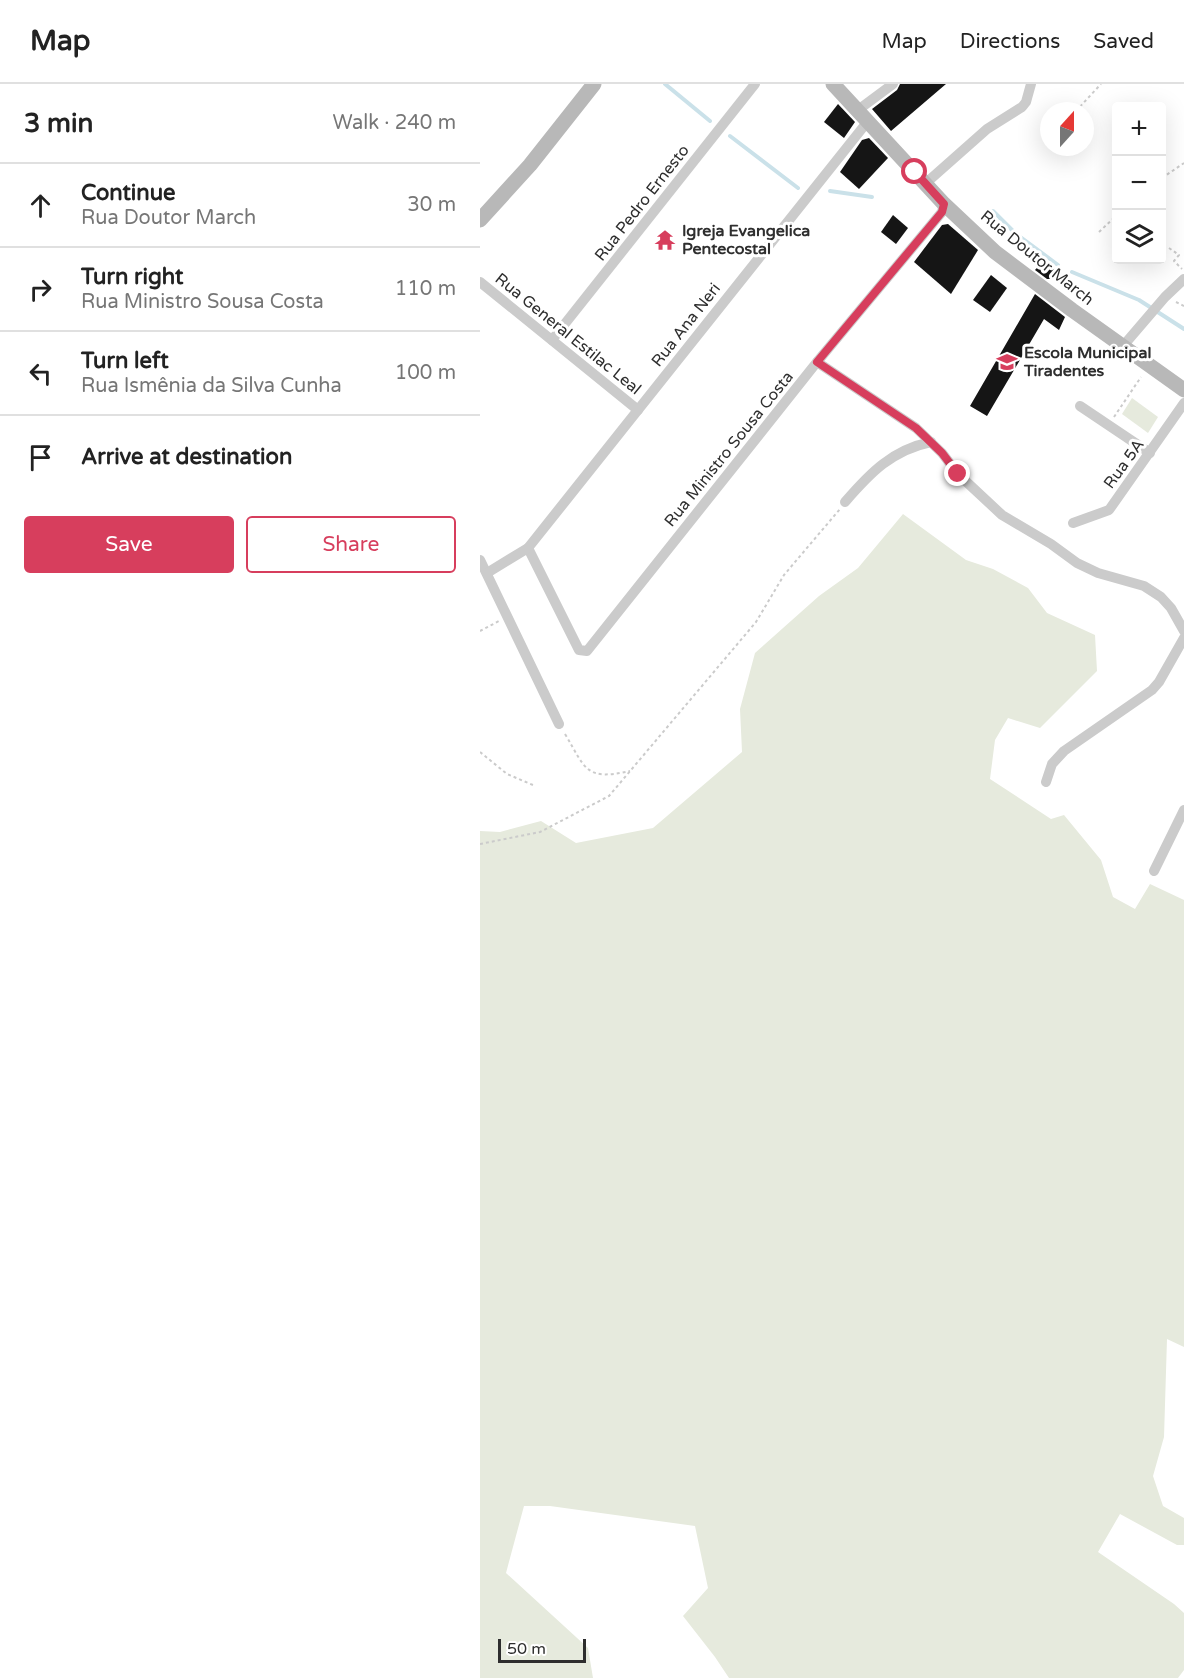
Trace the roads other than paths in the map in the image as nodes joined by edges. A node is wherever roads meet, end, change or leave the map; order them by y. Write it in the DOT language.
graph roads {
  1 [pos="594,84"];
  2 [pos="755,84"];
  3 [pos="833,84"];
  4 [pos="893,84"];
  5 [pos="1031,84"];
  6 [pos="863,116"];
  7 [pos="926,183"];
  8 [pos="944,204"];
  9 [pos="480,220"];
  10 [pos="1184,279"];
  11 [pos="480,282"];
  12 [pos="552,340"];
  13 [pos="1123,346"];
  14 [pos="817,362"];
  15 [pos="1184,390"];
  16 [pos="1184,403"];
  17 [pos="1080,406"];
  18 [pos="638,410"];
  19 [pos="931,442"];
  20 [pos="1150,453"];
  21 [pos="845,502"];
  22 [pos="1073,523"];
  23 [pos="528,548"];
  24 [pos="480,560"];
  25 [pos="487,573"];
  26 [pos="1184,631"];
  27 [pos="1184,638"];
  28 [pos="558,724"];
  29 [pos="1046,783"];
  30 [pos="1184,810"];
  31 [pos="1154,872"];
  1 -- 9 [label="main road"];
  2 -- 12 [label="street, Rua Pedro Ernesto"];
  3 -- 6 [label="main road, Rua Doutor March"];
  4 -- 6 [label="street, Rua Ana Neri"];
  5 -- 7 [label="street"];
  6 -- 7 [label="main road, Rua Doutor March"];
  6 -- 18 [label="street, Rua Ana Neri"];
  7 -- 8 [label="main road, Rua Doutor March"];
  8 -- 13 [label="main road, Rua Doutor March"];
  8 -- 14 [label="street, Rua Ministro Sousa Costa"];
  10 -- 13 [label="street"];
  11 -- 12 [label="street, Rua General Estilac Leal"];
  12 -- 18 [label="street, Rua General Estilac Leal"];
  13 -- 15 [label="main road, Rua Doutor March"];
  14 -- 19 [label="street"];
  14 -- 23 [label="street, Rua Ministro Sousa Costa"];
  16 -- 20 [label="street, Rua 5A"];
  17 -- 20 [label="street"];
  18 -- 23 [label="street, Rua Ana Neri"];
  19 -- 21 [label="street"];
  19 -- 26 [label="street"];
  20 -- 22 [label="street, Rua 5A"];
  23 -- 25 [label="street, Rua Ana Neri"];
  24 -- 25 [label="street"];
  25 -- 28 [label="street"];
  27 -- 29 [label="street"];
  30 -- 31 [label="street"];
}
